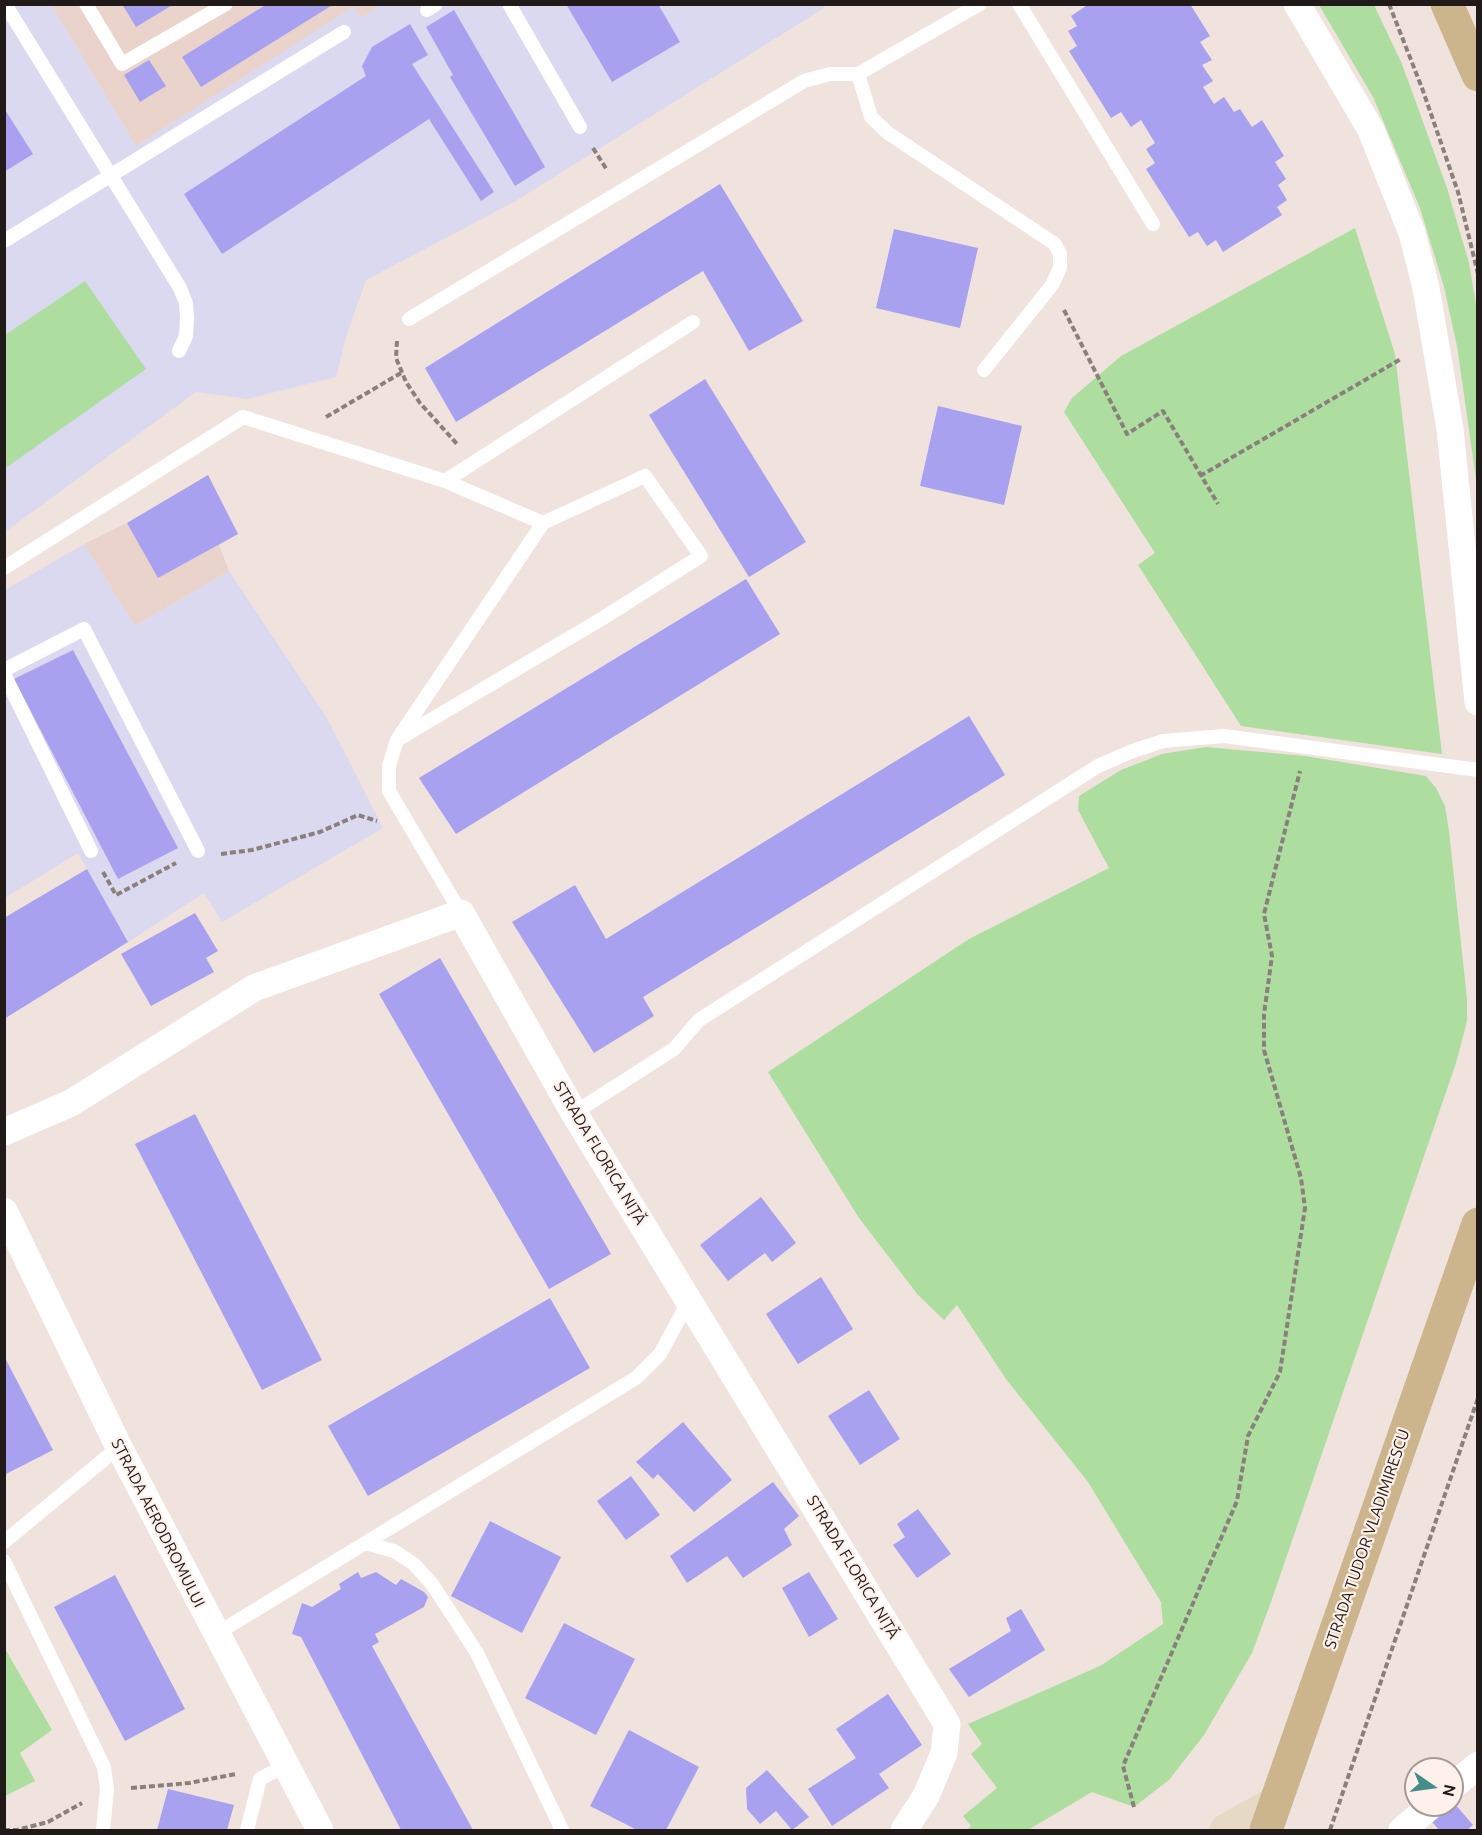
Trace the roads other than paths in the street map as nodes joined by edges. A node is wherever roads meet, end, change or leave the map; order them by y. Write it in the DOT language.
graph roads {
  1 [pos="5,4"];
  2 [pos="86,4"];
  3 [pos="226,4"];
  4 [pos="509,4"];
  5 [pos="980,4"];
  6 [pos="1019,4"];
  7 [pos="1297,4"];
  8 [pos="1447,4"];
  9 [pos="344,32"];
  10 [pos="858,74"];
  11 [pos="1478,75"];
  12 [pos="580,127"];
  13 [pos="111,177"];
  14 [pos="1153,224"];
  15 [pos="4,241"];
  16 [pos="409,319"];
  17 [pos="693,322"];
  18 [pos="179,351"];
  19 [pos="984,370"];
  20 [pos="445,481"];
  21 [pos="543,523"];
  22 [pos="4,567"];
  23 [pos="4,672"];
  24 [pos="1478,702"];
  25 [pos="397,740"];
  26 [pos="1478,770"];
  27 [pos="198,850"];
  28 [pos="91,851"];
  29 [pos="461,913"];
  30 [pos="574,1113"];
  31 [pos="4,1132"];
  32 [pos="4,1211"];
  33 [pos="1478,1224"];
  34 [pos="690,1299"];
  35 [pos="118,1447"];
  36 [pos="4,1542"];
  37 [pos="365,1543"];
  38 [pos="4,1561"];
  39 [pos="216,1634"];
  40 [pos="1478,1765"];
  41 [pos="284,1766"];
  42 [pos="1464,1777"];
  43 [pos="1270,1817"];
  44 [pos="1418,1817"];
  45 [pos="104,1830"];
  46 [pos="247,1830"];
  47 [pos="320,1830"];
  48 [pos="561,1830"];
  49 [pos="904,1830"];
  50 [pos="1226,1830"];
  51 [pos="1402,1830"];
  1 -- 13 [label="lane"];
  2 -- 3 [label="lane"];
  4 -- 12 [label="lane"];
  5 -- 10 [label="lane"];
  6 -- 14 [label="lane"];
  7 -- 24 [label="street"];
  8 -- 11 [label="main road"];
  9 -- 13 [label="lane"];
  10 -- 16 [label="lane"];
  10 -- 19 [label="lane"];
  13 -- 15 [label="lane"];
  13 -- 18 [label="lane"];
  17 -- 20 [label="lane"];
  20 -- 21 [label="lane"];
  20 -- 22 [label="lane"];
  21 -- 25 [label="lane"];
  21 -- 25 [label="lane"];
  23 -- 27 [label="lane"];
  23 -- 28 [label="lane"];
  25 -- 29 [label="lane"];
  26 -- 30 [label="lane"];
  29 -- 30 [label="street, STRADA FLORICA NIȚĂ"];
  29 -- 31 [label="street"];
  30 -- 34 [label="street, STRADA FLORICA NIȚĂ"];
  32 -- 35 [label="street, STRADA AERODROMULUI"];
  33 -- 43 [label="main road, STRADA TUDOR VLADIMIRESCU"];
  34 -- 37 [label="lane"];
  34 -- 49 [label="street, STRADA FLORICA NIȚĂ"];
  35 -- 36 [label="lane"];
  35 -- 39 [label="street, STRADA AERODROMULUI"];
  37 -- 39 [label="lane"];
  37 -- 48 [label="lane"];
  38 -- 45 [label="lane"];
  39 -- 41 [label="street, STRADA AERODROMULUI"];
  40 -- 42 [label="street"];
  41 -- 46 [label="lane"];
  41 -- 47 [label="street, STRADA AERODROMULUI"];
  43 -- 50 [label="main road, STRADA TUDOR VLADIMIRESCU"];
  44 -- 51 [label="street"];
}
